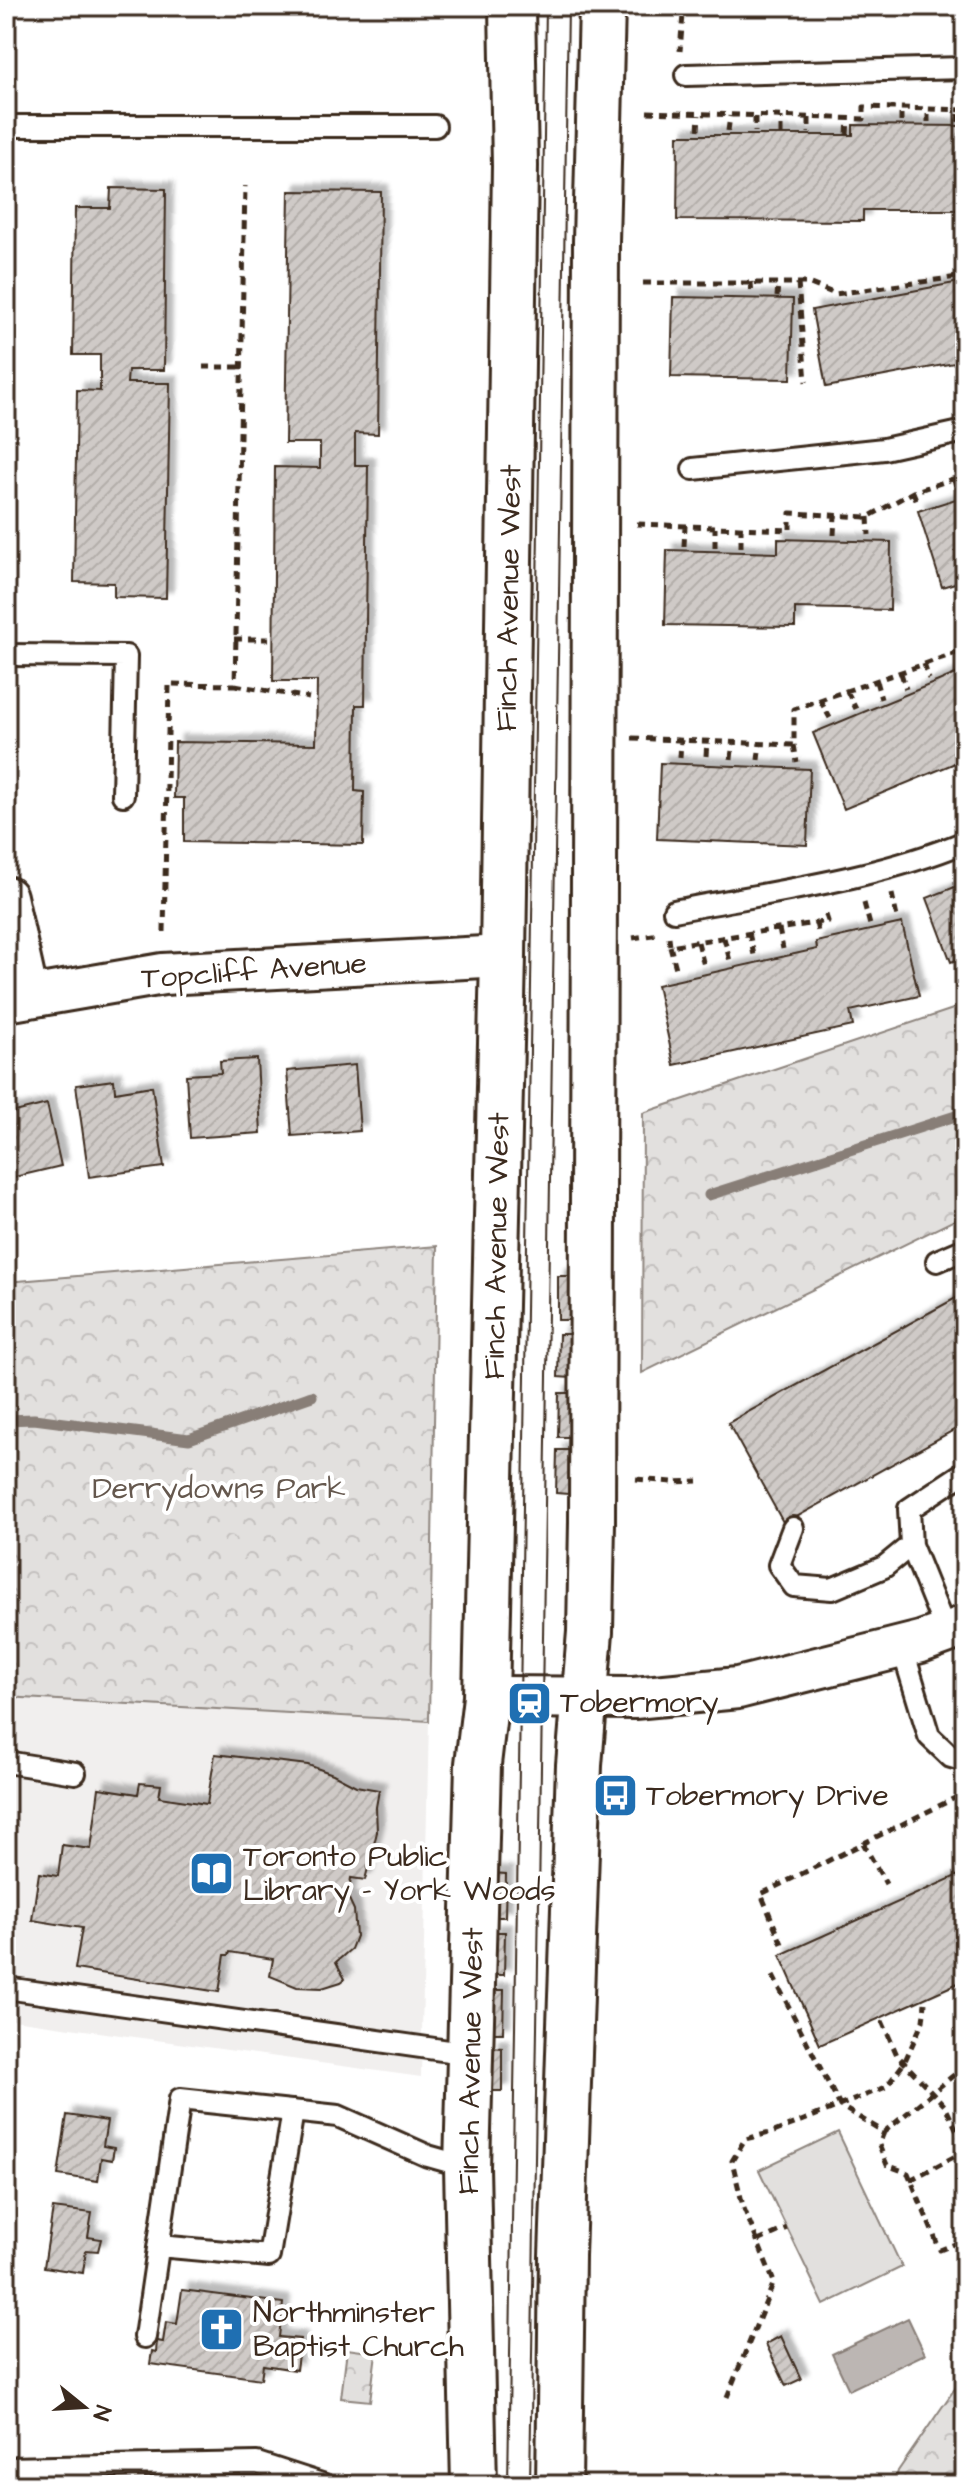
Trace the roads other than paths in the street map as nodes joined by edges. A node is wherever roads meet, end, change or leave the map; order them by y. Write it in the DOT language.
graph roads {
  1 [pos="512,6"];
  2 [pos="602,6"];
  3 [pos="683,66"];
  4 [pos="965,68"];
  5 [pos="6,126"];
  6 [pos="435,126"];
  7 [pos="965,431"];
  8 [pos="693,469"];
  9 [pos="6,655"];
  10 [pos="123,795"];
  11 [pos="965,842"];
  12 [pos="6,897"];
  13 [pos="674,911"];
  14 [pos="503,956"];
  15 [pos="17,999"];
  16 [pos="965,1249"];
  17 [pos="937,1261"];
  18 [pos="965,1472"];
  19 [pos="793,1528"];
  20 [pos="911,1545"];
  21 [pos="956,1630"];
  22 [pos="902,1647"];
  23 [pos="486,1697"];
  24 [pos="584,1699"];
  25 [pos="965,1761"];
  26 [pos="6,1762"];
  27 [pos="75,1773"];
  28 [pos="6,1988"];
  29 [pos="470,2054"];
  30 [pos="293,2111"];
  31 [pos="467,2167"];
  32 [pos="159,2246"];
  33 [pos="145,2337"];
  34 [pos="6,2468"];
  35 [pos="325,2485"];
  36 [pos="474,2485"];
  37 [pos="559,2485"];
  1 -- 14 [label="main road, Finch Avenue West"];
  2 -- 24 [label="main road"];
  3 -- 4 [label="lane"];
  5 -- 6 [label="lane"];
  7 -- 8 [label="lane"];
  9 -- 10 [label="lane"];
  11 -- 13 [label="lane"];
  12 -- 15 [label="street"];
  14 -- 15 [label="street, Topcliff Avenue"];
  14 -- 23 [label="main road, Finch Avenue West"];
  16 -- 17 [label="lane"];
  18 -- 20 [label="lane"];
  19 -- 20 [label="lane"];
  20 -- 21 [label="lane"];
  21 -- 22 [label="street"];
  22 -- 24 [label="street"];
  22 -- 25 [label="lane"];
  23 -- 24 [label="street"];
  23 -- 29 [label="main road, Finch Avenue West"];
  24 -- 37 [label="main road"];
  26 -- 27 [label="lane"];
  28 -- 29 [label="lane"];
  29 -- 31 [label="main road, Finch Avenue West"];
  30 -- 31 [label="lane"];
  30 -- 32 [label="lane"];
  30 -- 32 [label="lane"];
  31 -- 36 [label="main road, Finch Avenue West"];
  32 -- 33 [label="lane"];
  34 -- 35 [label="lane"];
}
